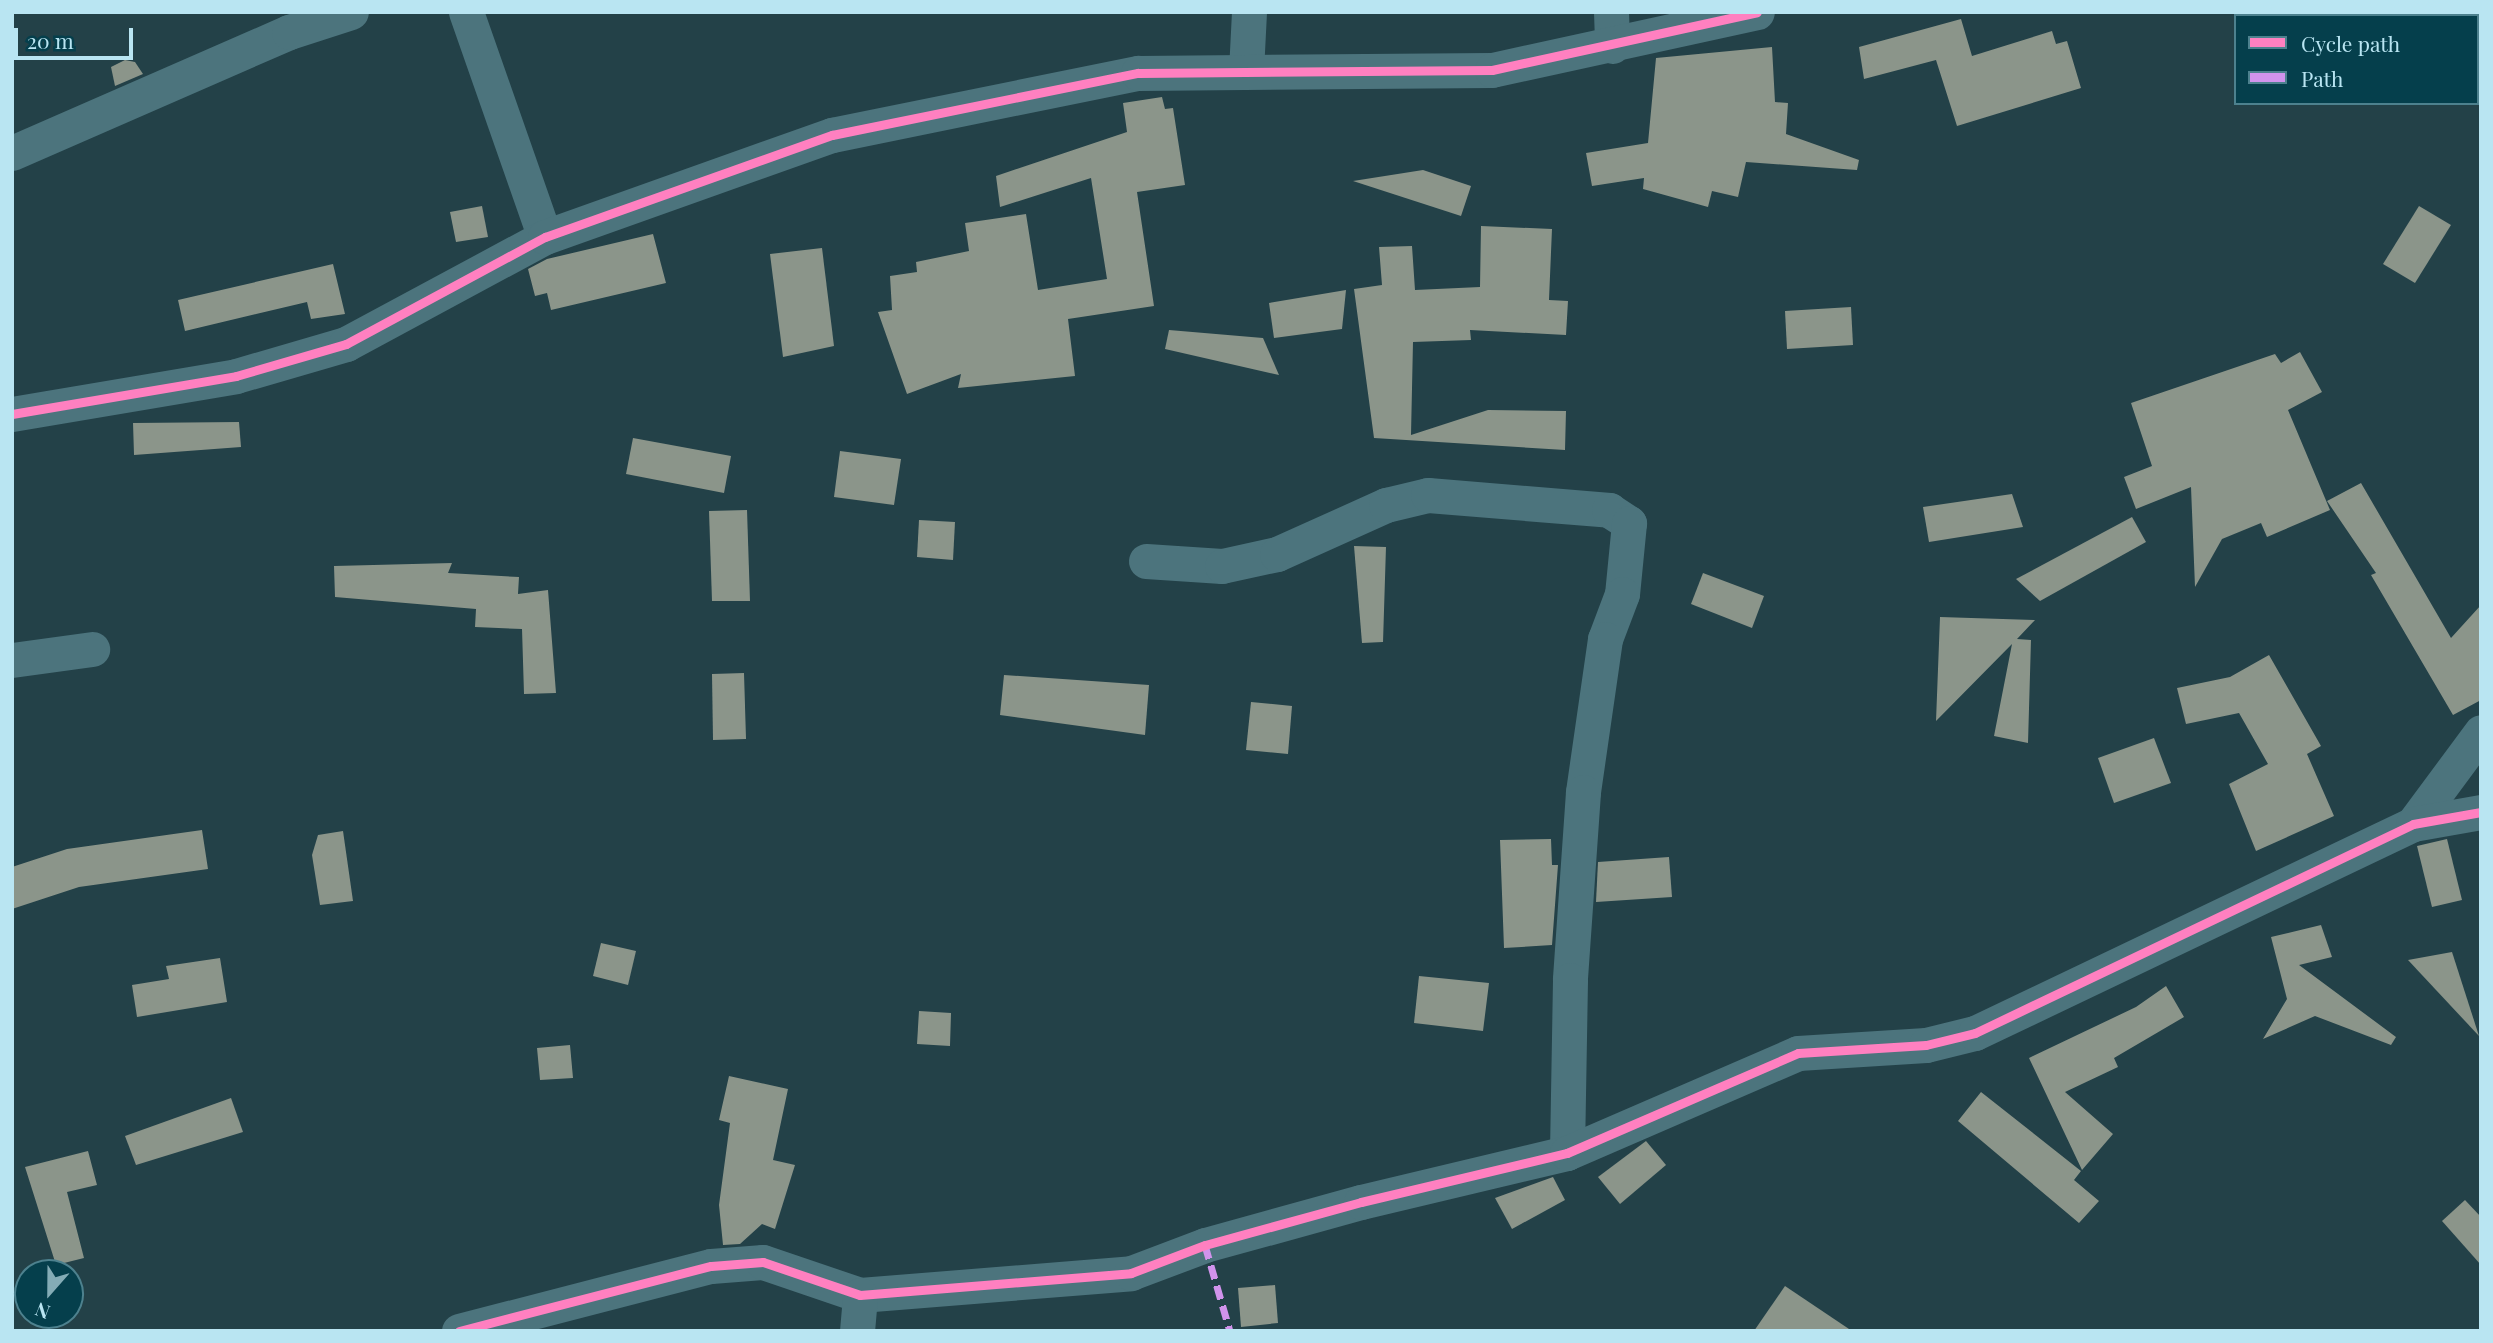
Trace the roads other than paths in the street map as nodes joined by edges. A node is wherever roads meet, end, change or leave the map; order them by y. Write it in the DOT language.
graph roads {
  1 [pos="351,12"];
  2 [pos="466,12"];
  3 [pos="1249,12"];
  4 [pos="1757,12"];
  5 [pos="1612,29"];
  6 [pos="1246,71"];
  7 [pos="12,153"];
  8 [pos="545,237"];
  9 [pos="12,414"];
  10 [pos="1146,561"];
  11 [pos="92,649"];
  12 [pos="12,660"];
  13 [pos="2481,732"];
  14 [pos="2481,812"];
  15 [pos="2413,824"];
  16 [pos="1567,1153"];
  17 [pos="860,1295"];
  18 [pos="459,1331"];
  19 [pos="857,1331"];
  1 -- 7 [label="street"];
  2 -- 8 [label="street"];
  3 -- 6 [label="street"];
  4 -- 5 [label="street"];
  5 -- 6 [label="street"];
  6 -- 8 [label="street"];
  8 -- 9 [label="street"];
  10 -- 16 [label="street"];
  11 -- 12 [label="street"];
  13 -- 15 [label="street"];
  14 -- 15 [label="street"];
  15 -- 16 [label="street"];
  16 -- 17 [label="street"];
  17 -- 18 [label="street"];
  17 -- 19 [label="street"];
}
